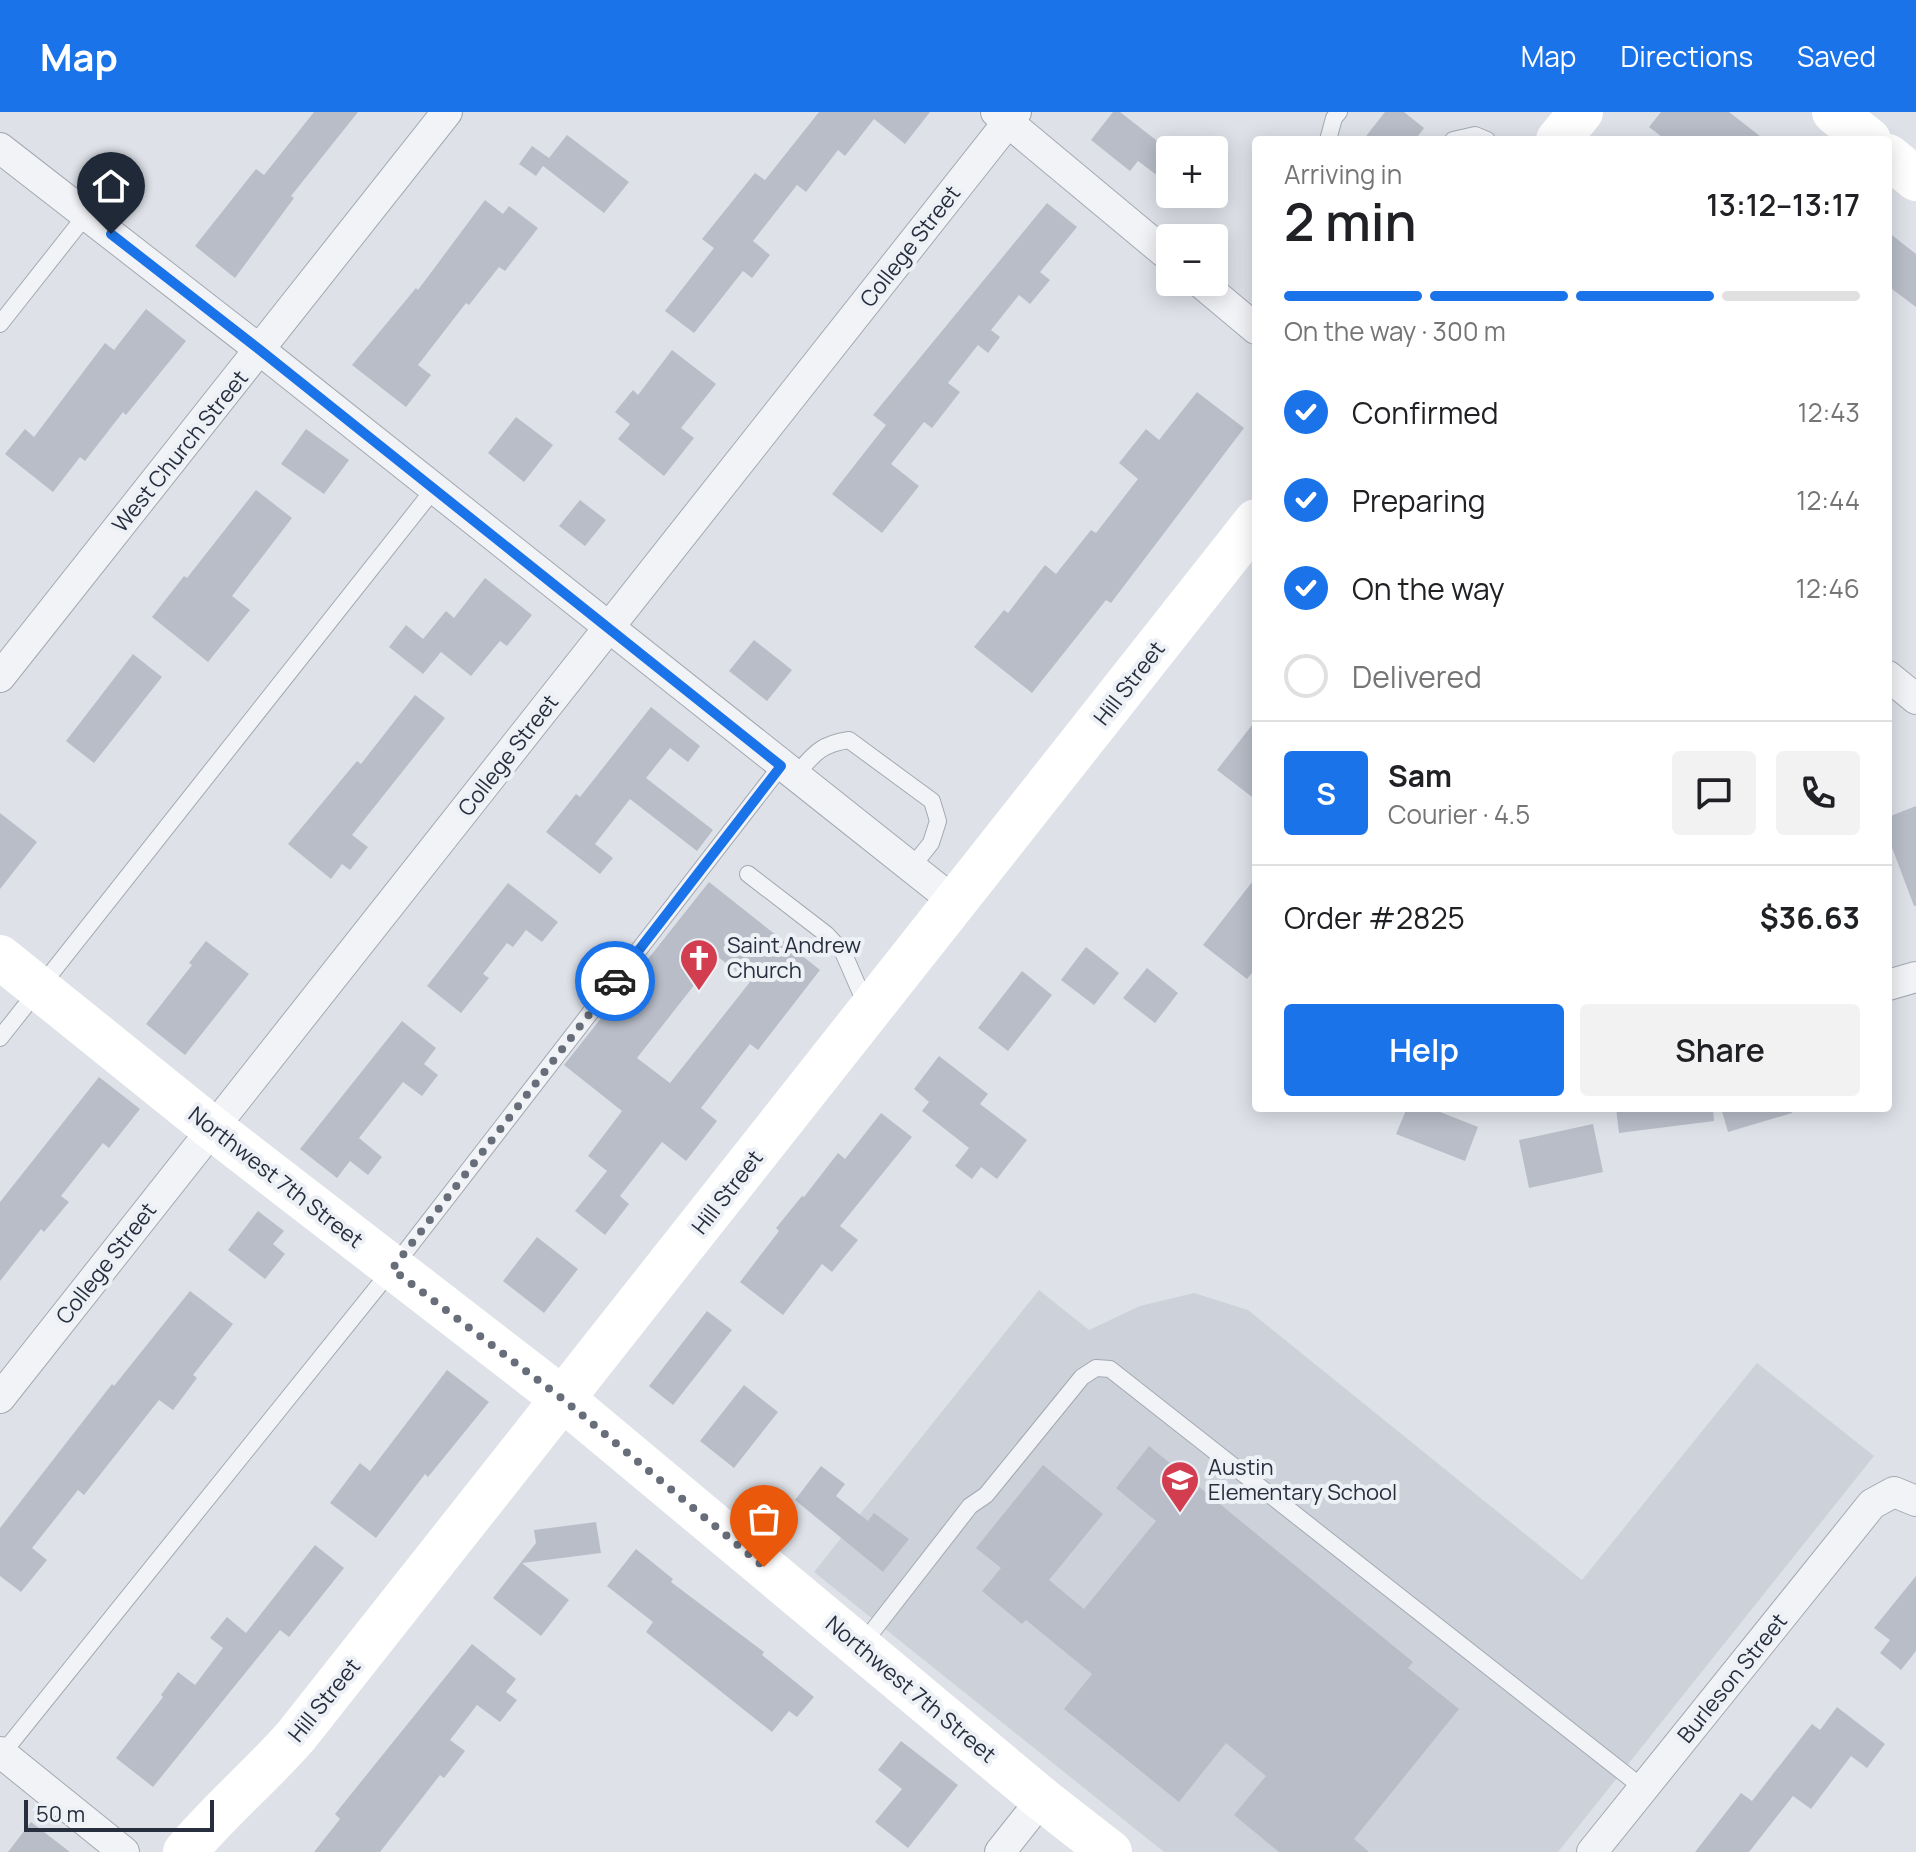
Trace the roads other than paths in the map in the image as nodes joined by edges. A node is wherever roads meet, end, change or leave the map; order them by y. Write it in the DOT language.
graph roads {
  1 [pos="447,112"];
  2 [pos="1834,112"];
  3 [pos="1334,114"];
  4 [pos="1007,115"];
  5 [pos="1329,136"];
  6 [pos="1864,136"];
  7 [pos="0,148"];
  8 [pos="1892,159"];
  9 [pos="1916,179"];
  10 [pos="86,215"];
  11 [pos="1156,245"];
  12 [pos="1217,296"];
  13 [pos="0,324"];
  14 [pos="1252,326"];
  15 [pos="260,350"];
  16 [pos="434,489"];
  17 [pos="1252,526"];
  18 [pos="609,627"];
  19 [pos="0,677"];
  20 [pos="1892,679"];
  21 [pos="1916,699"];
  22 [pos="788,771"];
  23 [pos="911,868"];
  24 [pos="748,874"];
  25 [pos="955,902"];
  26 [pos="0,957"];
  27 [pos="1916,977"];
  28 [pos="1892,984"];
  29 [pos="39,989"];
  30 [pos="869,1013"];
  31 [pos="0,1038"];
  32 [pos="212,1128"];
  33 [pos="392,1269"];
  34 [pos="0,1398"];
  35 [pos="564,1400"];
  36 [pos="1916,1501"];
  37 [pos="860,1647"];
  38 [pos="1,1753"];
  39 [pos="1643,1788"];
  40 [pos="1042,1799"];
  41 [pos="124,1852"];
  42 [pos="185,1852"];
  43 [pos="1000,1852"];
  44 [pos="1110,1852"];
  45 [pos="1592,1852"];
  1 -- 15 [label="street, West Church Street"];
  2 -- 6 [label="street"];
  3 -- 5 [label="lane"];
  4 -- 11 [label="street"];
  4 -- 18 [label="street, College Street"];
  7 -- 10 [label="street"];
  8 -- 9 [label="street"];
  10 -- 13 [label="lane"];
  10 -- 15 [label="street"];
  12 -- 14 [label="street"];
  15 -- 16 [label="street"];
  15 -- 19 [label="street, West Church Street"];
  16 -- 18 [label="street"];
  16 -- 29 [label="lane"];
  17 -- 25 [label="street, Hill Street"];
  18 -- 22 [label="street"];
  18 -- 32 [label="street, College Street"];
  20 -- 21 [label="street"];
  22 -- 23 [label="street"];
  22 -- 23 [label="lane"];
  22 -- 33 [label="lane"];
  23 -- 25 [label="street"];
  24 -- 30 [label="lane"];
  25 -- 30 [label="street, Hill Street"];
  26 -- 29 [label="street, Northwest 7th Street"];
  27 -- 28 [label="street"];
  29 -- 31 [label="lane"];
  29 -- 32 [label="street, Northwest 7th Street"];
  30 -- 35 [label="street, Hill Street"];
  32 -- 33 [label="street, Northwest 7th Street"];
  32 -- 34 [label="street, College Street"];
  33 -- 35 [label="street, Northwest 7th Street"];
  33 -- 38 [label="lane"];
  35 -- 37 [label="street, Northwest 7th Street"];
  35 -- 42 [label="street, Hill Street"];
  36 -- 39 [label="street, Burleson Street"];
  37 -- 39 [label="lane"];
  37 -- 40 [label="street, Northwest 7th Street"];
  38 -- 41 [label="street"];
  39 -- 45 [label="street, Burleson Street"];
  40 -- 43 [label="street"];
  40 -- 44 [label="street, Northwest 7th Street"];
}
